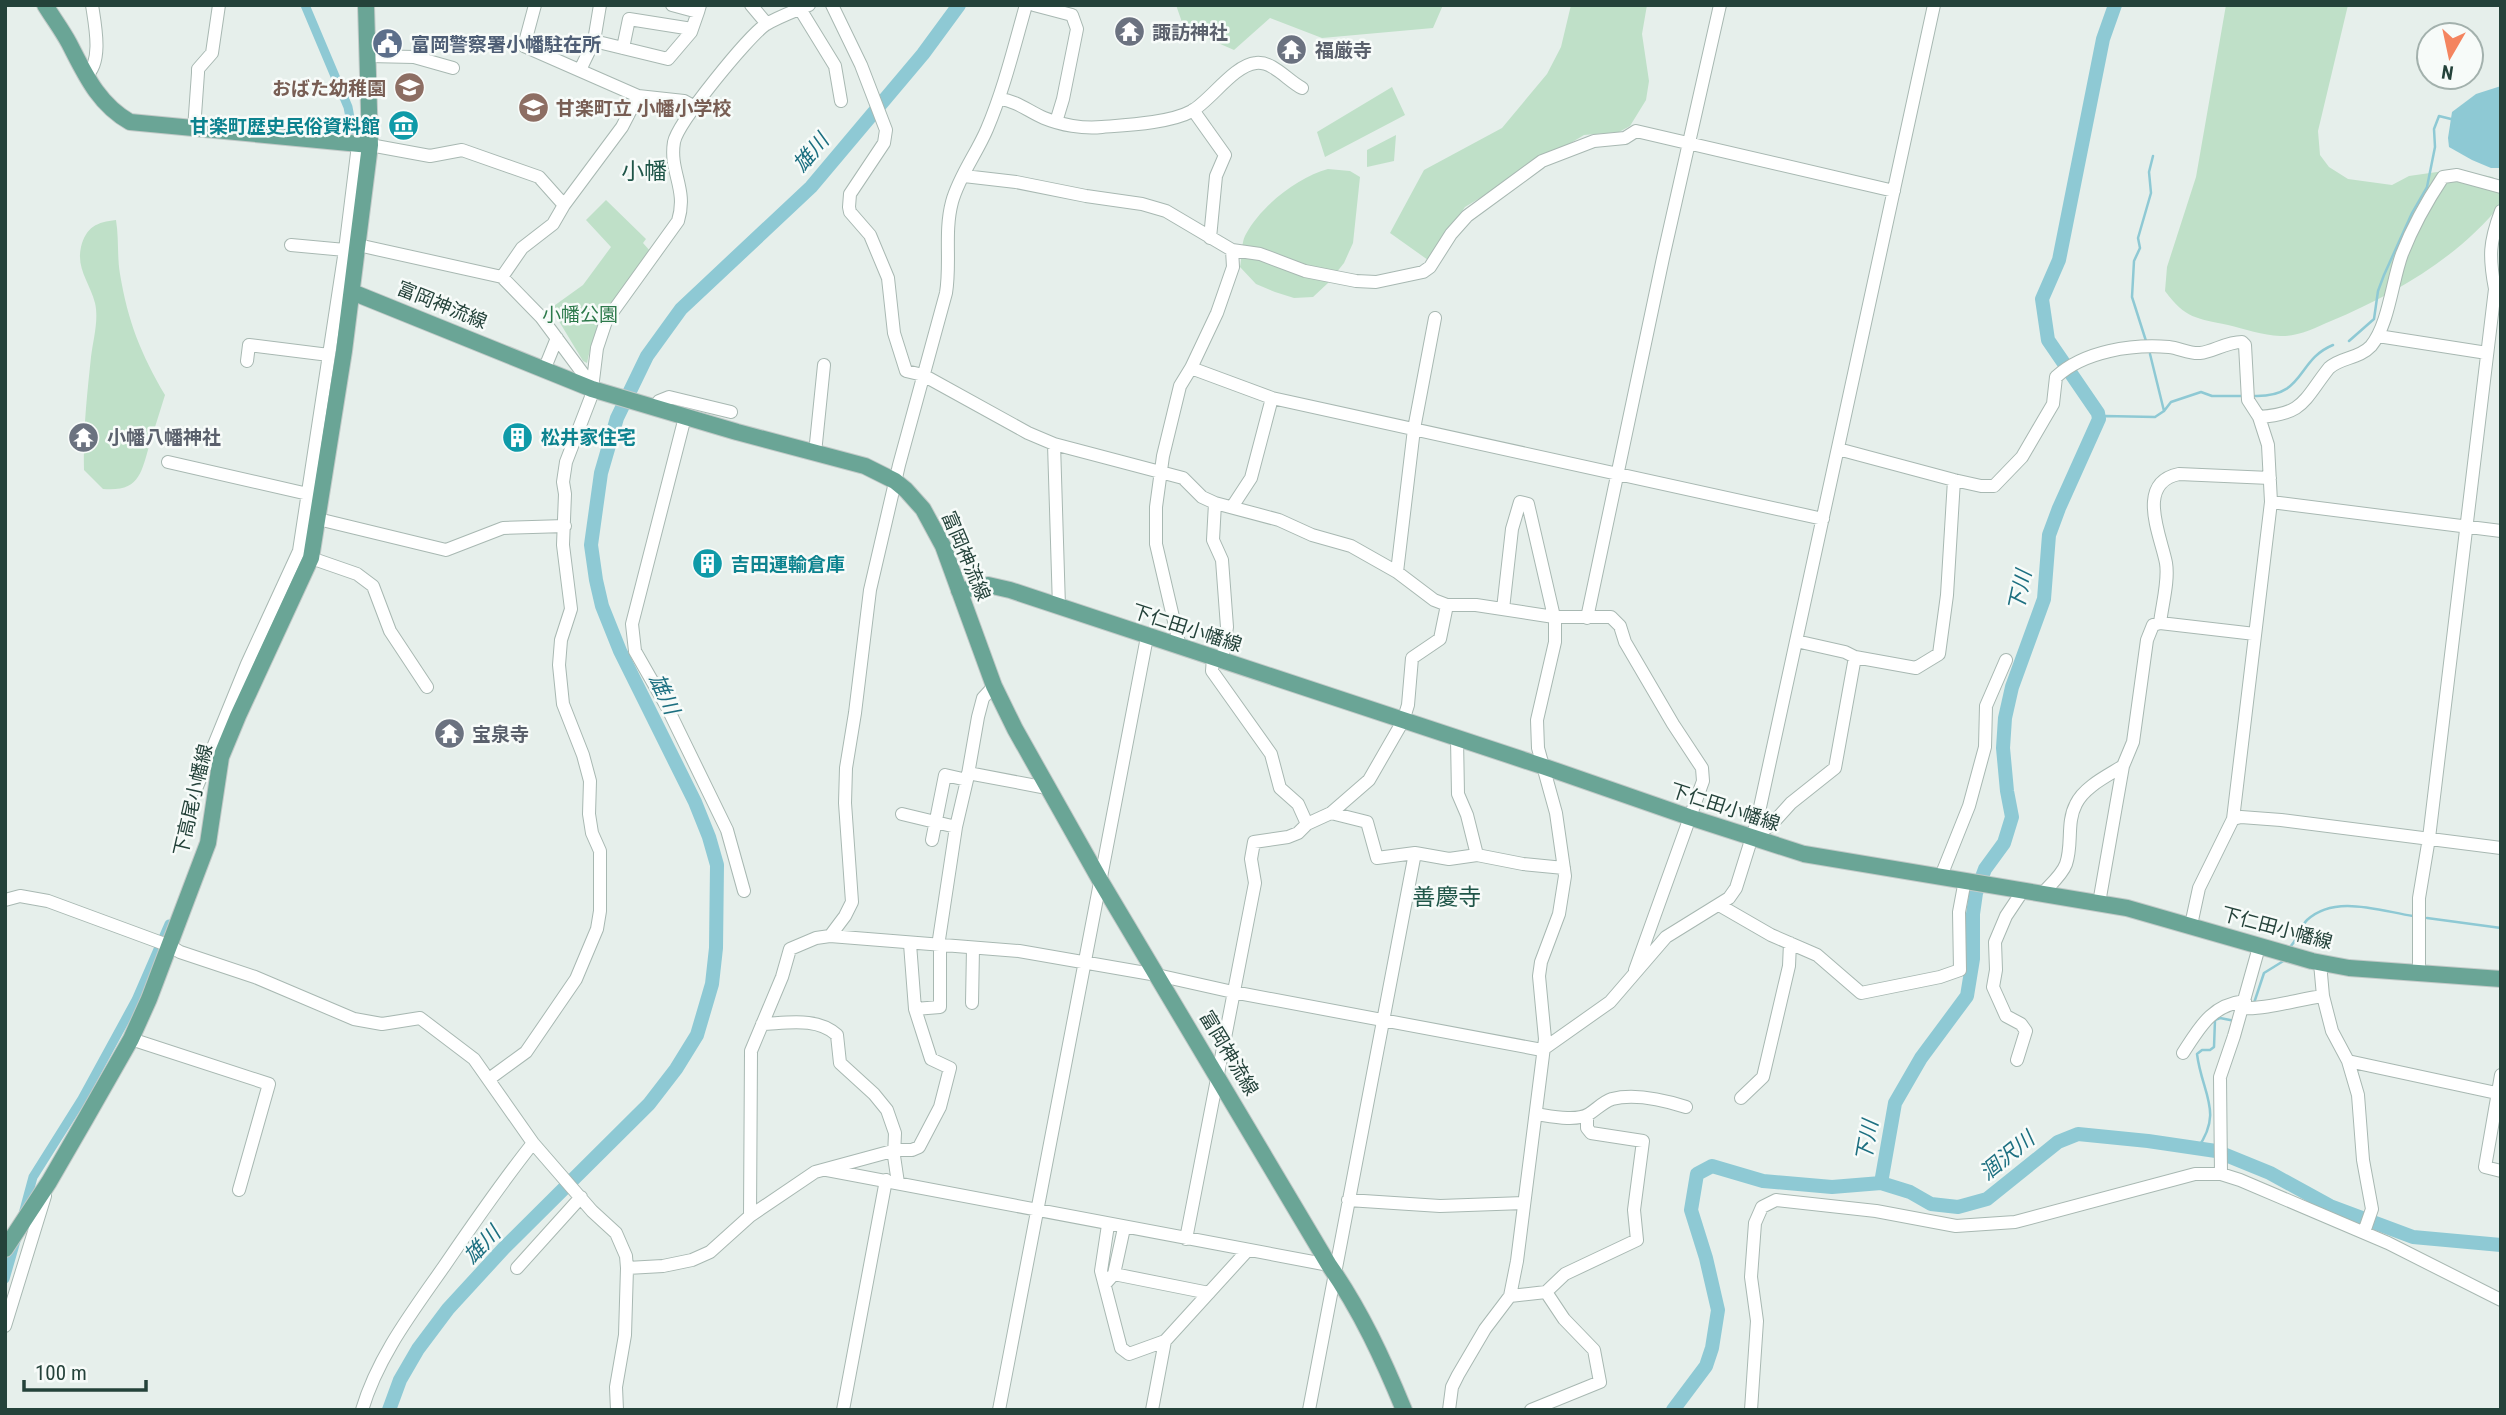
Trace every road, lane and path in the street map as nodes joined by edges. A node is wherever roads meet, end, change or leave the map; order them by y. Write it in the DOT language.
graph roads {
  1 [pos="45,5"];
  2 [pos="92,5"];
  3 [pos="219,5"];
  4 [pos="366,5"];
  5 [pos="535,5"];
  6 [pos="600,5"];
  7 [pos="672,5"];
  8 [pos="751,5"];
  9 [pos="832,5"];
  10 [pos="1026,5"];
  11 [pos="1034,5"];
  12 [pos="1720,5"];
  13 [pos="1934,5"];
  14 [pos="804,7"];
  15 [pos="699,9"];
  16 [pos="766,24"];
  17 [pos="692,29"];
  18 [pos="594,41"];
  19 [pos="623,48"];
  20 [pos="369,56"];
  21 [pos="453,68"];
  22 [pos="580,70"];
  23 [pos="86,76"];
  24 [pos="1302,88"];
  25 [pos="638,96"];
  26 [pos="1000,99"];
  27 [pos="841,101"];
  28 [pos="695,107"];
  29 [pos="1194,110"];
  30 [pos="1056,122"];
  31 [pos="194,129"];
  32 [pos="1691,143"];
  33 [pos="364,145"];
  34 [pos="964,176"];
  35 [pos="2501,187"];
  36 [pos="1894,191"];
  37 [pos="564,205"];
  38 [pos="2501,211"];
  39 [pos="1210,238"];
  40 [pos="291,244"];
  41 [pos="351,247"];
  42 [pos="1232,250"];
  43 [pos="502,276"];
  44 [pos="352,292"];
  45 [pos="1436,318"];
  46 [pos="2378,336"];
  47 [pos="556,338"];
  48 [pos="2487,353"];
  49 [pos="329,355"];
  50 [pos="247,360"];
  51 [pos="824,365"];
  52 [pos="1191,368"];
  53 [pos="544,370"];
  54 [pos="923,375"];
  55 [pos="592,385"];
  56 [pos="1272,398"];
  57 [pos="647,406"];
  58 [pos="731,412"];
  59 [pos="685,417"];
  60 [pos="2259,417"];
  61 [pos="1414,429"];
  62 [pos="1054,444"];
  63 [pos="1838,449"];
  64 [pos="815,453"];
  65 [pos="167,463"];
  66 [pos="1160,473"];
  67 [pos="1618,474"];
  68 [pos="2270,478"];
  69 [pos="1954,480"];
  70 [pos="895,481"];
  71 [pos="308,494"];
  72 [pos="2271,502"];
  73 [pos="1215,503"];
  74 [pos="1232,507"];
  75 [pos="318,519"];
  76 [pos="1823,519"];
  77 [pos="565,526"];
  78 [pos="2466,527"];
  79 [pos="2501,531"];
  80 [pos="311,558"];
  81 [pos="1397,572"];
  82 [pos="959,591"];
  83 [pos="1447,605"];
  84 [pos="1059,607"];
  85 [pos="1503,609"];
  86 [pos="1554,617"];
  87 [pos="1587,618"];
  88 [pos="2160,623"];
  89 [pos="2255,634"];
  90 [pos="1147,636"];
  91 [pos="1796,641"];
  92 [pos="1180,647"];
  93 [pos="1855,657"];
  94 [pos="1218,660"];
  95 [pos="2006,660"];
  96 [pos="253,667"];
  97 [pos="994,686"];
  98 [pos="427,687"];
  99 [pos="1404,721"];
  100 [pos="1457,739"];
  101 [pos="2123,766"];
  102 [pos="1545,767"];
  103 [pos="968,776"];
  104 [pos="1047,788"];
  105 [pos="196,789"];
  106 [pos="1331,813"];
  107 [pos="902,814"];
  108 [pos="1689,817"];
  109 [pos="2232,818"];
  110 [pos="935,823"];
  111 [pos="1307,824"];
  112 [pos="956,827"];
  113 [pos="1753,838"];
  114 [pos="2430,838"];
  115 [pos="932,840"];
  116 [pos="2501,848"];
  117 [pos="1415,853"];
  118 [pos="1477,855"];
  119 [pos="1564,868"];
  120 [pos="1941,876"];
  121 [pos="1100,880"];
  122 [pos="1969,881"];
  123 [pos="744,891"];
  124 [pos="2022,892"];
  125 [pos="2042,894"];
  126 [pos="5,900"];
  127 [pos="2099,903"];
  128 [pos="1719,905"];
  129 [pos="2191,925"];
  130 [pos="830,936"];
  131 [pos="1790,943"];
  132 [pos="910,944"];
  133 [pos="170,946"];
  134 [pos="939,946"];
  135 [pos="2259,947"];
  136 [pos="973,948"];
  137 [pos="1084,962"];
  138 [pos="2320,963"];
  139 [pos="2419,974"];
  140 [pos="1157,975"];
  141 [pos="1632,977"];
  142 [pos="2501,979"];
  143 [pos="1233,992"];
  144 [pos="2323,996"];
  145 [pos="972,1003"];
  146 [pos="2244,1004"];
  147 [pos="915,1009"];
  148 [pos="1383,1019"];
  149 [pos="762,1024"];
  150 [pos="131,1039"];
  151 [pos="1542,1050"];
  152 [pos="2183,1053"];
  153 [pos="2017,1060"];
  154 [pos="2348,1061"];
  155 [pos="1218,1075"];
  156 [pos="2501,1075"];
  157 [pos="489,1079"];
  158 [pos="2499,1094"];
  159 [pos="1741,1098"];
  160 [pos="1686,1107"];
  161 [pos="1536,1114"];
  162 [pos="1587,1116"];
  163 [pos="533,1143"];
  164 [pos="896,1150"];
  165 [pos="827,1170"];
  166 [pos="2501,1171"];
  167 [pos="2221,1172"];
  168 [pos="49,1182"];
  169 [pos="892,1182"];
  170 [pos="239,1190"];
  171 [pos="580,1196"];
  172 [pos="1348,1200"];
  173 [pos="1524,1203"];
  174 [pos="1037,1210"];
  175 [pos="751,1216"];
  176 [pos="1108,1225"];
  177 [pos="1124,1228"];
  178 [pos="2364,1232"];
  179 [pos="1186,1239"];
  180 [pos="5,1249"];
  181 [pos="1247,1251"];
  182 [pos="517,1268"];
  183 [pos="627,1268"];
  184 [pos="1332,1270"];
  185 [pos="1110,1279"];
  186 [pos="1546,1292"];
  187 [pos="1209,1293"];
  188 [pos="1510,1296"];
  189 [pos="2501,1300"];
  190 [pos="5,1326"];
  191 [pos="1165,1341"];
  192 [pos="362,1410"];
  193 [pos="617,1410"];
  194 [pos="843,1410"];
  195 [pos="999,1410"];
  196 [pos="1152,1410"];
  197 [pos="1309,1410"];
  198 [pos="1404,1410"];
  199 [pos="1449,1410"];
  200 [pos="1531,1410"];
  201 [pos="1751,1410"];
  1 -- 23 [label="main road"];
  2 -- 23 [label="street"];
  3 -- 31 [label="street"];
  4 -- 20 [label="main road"];
  5 -- 22 [label="street"];
  6 -- 18 [label="street"];
  7 -- 15 [label="street"];
  8 -- 16 [label="street"];
  9 -- 54 [label="street"];
  10 -- 26 [label="street"];
  11 -- 30 [label="street"];
  12 -- 32 [label="street"];
  13 -- 36 [label="street"];
  14 -- 16 [label="street"];
  14 -- 27 [label="street"];
  15 -- 17 [label="street"];
  16 -- 28 [label="street"];
  17 -- 19 [label="street"];
  17 -- 19 [label="street"];
  18 -- 19 [label="street"];
  18 -- 22 [label="street"];
  20 -- 21 [label="street"];
  20 -- 33 [label="main road"];
  22 -- 25 [label="street"];
  23 -- 31 [label="main road"];
  24 -- 29 [label="street"];
  25 -- 28 [label="street"];
  25 -- 37 [label="street"];
  26 -- 30 [label="street"];
  26 -- 34 [label="street"];
  28 -- 55 [label="street"];
  29 -- 30 [label="street"];
  29 -- 39 [label="street"];
  31 -- 33 [label="main road"];
  32 -- 36 [label="street"];
  32 -- 42 [label="street"];
  32 -- 67 [label="street"];
  33 -- 37 [label="street"];
  33 -- 41 [label="main road"];
  34 -- 39 [label="street"];
  34 -- 54 [label="street"];
  35 -- 46 [label="street"];
  36 -- 63 [label="street"];
  37 -- 43 [label="street"];
  38 -- 48 [label="street"];
  39 -- 42 [label="street"];
  40 -- 41 [label="street"];
  41 -- 43 [label="street"];
  41 -- 44 [label="main road"];
  41 -- 49 [label="street"];
  42 -- 52 [label="street"];
  43 -- 47 [label="street"];
  44 -- 53 [label="main road, 富岡神流線"];
  44 -- 75 [label="main road, 下高尾小幡線"];
  45 -- 61 [label="street"];
  46 -- 48 [label="street"];
  46 -- 60 [label="street"];
  47 -- 53 [label="street"];
  47 -- 55 [label="street"];
  48 -- 78 [label="street"];
  49 -- 50 [label="street"];
  49 -- 71 [label="street"];
  51 -- 64 [label="street"];
  52 -- 56 [label="street"];
  52 -- 66 [label="street"];
  53 -- 55 [label="main road, 富岡神流線"];
  54 -- 62 [label="street"];
  54 -- 70 [label="street"];
  55 -- 57 [label="main road, 富岡神流線"];
  55 -- 77 [label="street"];
  56 -- 61 [label="street"];
  56 -- 74 [label="street"];
  57 -- 58 [label="street"];
  57 -- 59 [label="main road, 富岡神流線"];
  59 -- 64 [label="main road, 富岡神流線"];
  59 -- 123 [label="street"];
  60 -- 68 [label="street"];
  60 -- 69 [label="street"];
  61 -- 67 [label="street"];
  61 -- 81 [label="street"];
  62 -- 66 [label="street"];
  62 -- 84 [label="street"];
  63 -- 69 [label="street"];
  63 -- 76 [label="street"];
  64 -- 70 [label="main road, 富岡神流線"];
  65 -- 71 [label="street"];
  66 -- 73 [label="street"];
  66 -- 92 [label="street"];
  67 -- 76 [label="street"];
  67 -- 87 [label="street"];
  68 -- 72 [label="street"];
  68 -- 88 [label="street"];
  69 -- 93 [label="street"];
  70 -- 82 [label="main road, 富岡神流線"];
  70 -- 130 [label="street"];
  71 -- 96 [label="street"];
  72 -- 78 [label="street"];
  72 -- 89 [label="street"];
  73 -- 74 [label="street"];
  73 -- 94 [label="street"];
  74 -- 81 [label="street"];
  75 -- 77 [label="street"];
  75 -- 80 [label="main road, 下高尾小幡線"];
  76 -- 91 [label="street"];
  77 -- 157 [label="street"];
  78 -- 79 [label="street"];
  78 -- 114 [label="street"];
  80 -- 96 [label="main road, 下高尾小幡線"];
  80 -- 98 [label="street"];
  81 -- 83 [label="street"];
  82 -- 84 [label="main road, 下仁田小幡線"];
  82 -- 97 [label="main road, 富岡神流線"];
  83 -- 85 [label="street"];
  83 -- 99 [label="street"];
  84 -- 90 [label="main road, 下仁田小幡線"];
  85 -- 86 [label="street"];
  85 -- 86 [label="street"];
  86 -- 87 [label="street"];
  86 -- 102 [label="street"];
  87 -- 108 [label="street"];
  88 -- 89 [label="street"];
  88 -- 101 [label="street"];
  89 -- 109 [label="street"];
  90 -- 92 [label="main road, 下仁田小幡線"];
  90 -- 121 [label="street"];
  91 -- 93 [label="street"];
  91 -- 113 [label="street"];
  92 -- 94 [label="main road, 下仁田小幡線"];
  93 -- 113 [label="street"];
  94 -- 99 [label="main road, 下仁田小幡線"];
  94 -- 111 [label="street"];
  95 -- 120 [label="street"];
  96 -- 105 [label="street"];
  96 -- 133 [label="main road, 下高尾小幡線"];
  97 -- 103 [label="street"];
  97 -- 104 [label="main road, 富岡神流線"];
  99 -- 100 [label="main road, 下仁田小幡線"];
  99 -- 106 [label="street"];
  100 -- 102 [label="main road, 下仁田小幡線"];
  100 -- 118 [label="street"];
  101 -- 125 [label="street"];
  101 -- 127 [label="street"];
  102 -- 108 [label="main road, 下仁田小幡線"];
  102 -- 119 [label="street"];
  103 -- 104 [label="street"];
  103 -- 110 [label="street"];
  103 -- 112 [label="street"];
  104 -- 121 [label="main road, 富岡神流線"];
  106 -- 111 [label="street"];
  106 -- 117 [label="street"];
  107 -- 110 [label="street"];
  108 -- 113 [label="main road, 下仁田小幡線"];
  108 -- 141 [label="street"];
  109 -- 114 [label="street"];
  109 -- 129 [label="street"];
  110 -- 112 [label="street"];
  110 -- 115 [label="street"];
  111 -- 143 [label="street"];
  112 -- 134 [label="street"];
  113 -- 120 [label="main road, 下仁田小幡線"];
  113 -- 128 [label="street"];
  114 -- 116 [label="street"];
  114 -- 139 [label="street"];
  117 -- 118 [label="street"];
  117 -- 148 [label="street"];
  118 -- 119 [label="street"];
  119 -- 151 [label="street"];
  120 -- 122 [label="main road, 下仁田小幡線"];
  121 -- 137 [label="street"];
  121 -- 140 [label="main road, 富岡神流線"];
  122 -- 124 [label="main road, 下仁田小幡線"];
  122 -- 131 [label="street"];
  124 -- 125 [label="main road, 下仁田小幡線"];
  124 -- 153 [label="street"];
  125 -- 127 [label="main road, 下仁田小幡線"];
  126 -- 133 [label="street"];
  127 -- 129 [label="main road, 下仁田小幡線"];
  128 -- 131 [label="street"];
  128 -- 141 [label="street"];
  129 -- 135 [label="main road, 下仁田小幡線"];
  130 -- 132 [label="street"];
  130 -- 149 [label="street"];
  131 -- 159 [label="street"];
  132 -- 134 [label="street"];
  132 -- 147 [label="street"];
  133 -- 150 [label="main road, 下高尾小幡線"];
  133 -- 157 [label="street"];
  134 -- 136 [label="street"];
  134 -- 147 [label="street"];
  135 -- 138 [label="main road, 下仁田小幡線"];
  135 -- 146 [label="street"];
  136 -- 137 [label="street"];
  136 -- 145 [label="street"];
  137 -- 140 [label="street"];
  137 -- 174 [label="street"];
  138 -- 139 [label="main road, 下仁田小幡線"];
  138 -- 144 [label="street"];
  139 -- 142 [label="main road, 下仁田小幡線"];
  140 -- 143 [label="street"];
  140 -- 155 [label="main road, 富岡神流線"];
  141 -- 151 [label="street"];
  143 -- 148 [label="street"];
  143 -- 155 [label="street"];
  144 -- 146 [label="street"];
  144 -- 154 [label="street"];
  146 -- 152 [label="street"];
  146 -- 167 [label="street"];
  147 -- 164 [label="street"];
  148 -- 151 [label="street"];
  148 -- 172 [label="street"];
  149 -- 164 [label="street"];
  149 -- 175 [label="street"];
  150 -- 168 [label="main road, 下高尾小幡線"];
  150 -- 170 [label="street"];
  151 -- 161 [label="street"];
  154 -- 158 [label="street"];
  154 -- 178 [label="street"];
  155 -- 179 [label="street"];
  155 -- 184 [label="main road, 富岡神流線"];
  156 -- 158 [label="street"];
  157 -- 163 [label="street"];
  158 -- 166 [label="street"];
  160 -- 162 [label="street"];
  161 -- 162 [label="street"];
  161 -- 173 [label="street"];
  162 -- 186 [label="street"];
  163 -- 171 [label="street"];
  163 -- 192 [label="street"];
  164 -- 165 [label="street"];
  164 -- 169 [label="street"];
  165 -- 169 [label="street"];
  165 -- 175 [label="street"];
  167 -- 178 [label="street"];
  167 -- 201 [label="street"];
  168 -- 180 [label="main road, 下高尾小幡線"];
  168 -- 190 [label="street"];
  169 -- 174 [label="street"];
  169 -- 194 [label="street"];
  171 -- 182 [label="street"];
  171 -- 183 [label="street"];
  172 -- 173 [label="street"];
  172 -- 184 [label="street"];
  173 -- 188 [label="street"];
  174 -- 176 [label="street"];
  174 -- 195 [label="street"];
  175 -- 183 [label="street"];
  176 -- 177 [label="street"];
  176 -- 185 [label="street"];
  177 -- 179 [label="street"];
  177 -- 185 [label="street"];
  178 -- 189 [label="street"];
  179 -- 181 [label="street"];
  181 -- 184 [label="street"];
  181 -- 187 [label="street"];
  183 -- 193 [label="street"];
  184 -- 197 [label="street"];
  184 -- 198 [label="main road, 富岡神流線"];
  185 -- 187 [label="street"];
  185 -- 191 [label="street"];
  186 -- 188 [label="street"];
  186 -- 200 [label="street"];
  187 -- 191 [label="street"];
  188 -- 199 [label="street"];
  191 -- 196 [label="street"];
}
